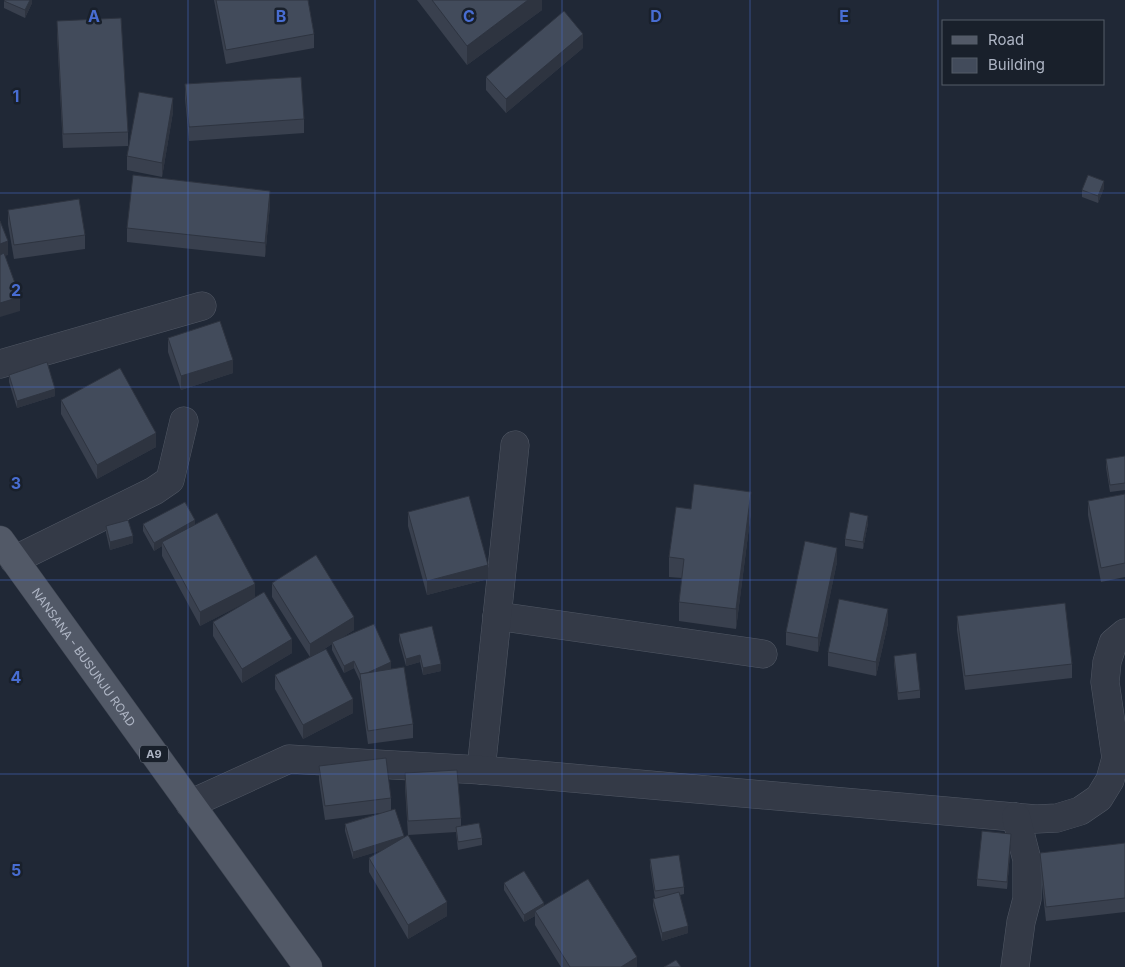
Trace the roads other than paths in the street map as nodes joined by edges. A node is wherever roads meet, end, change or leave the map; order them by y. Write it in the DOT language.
graph roads {
  1 [pos="202,306"];
  2 [pos="0,364"];
  3 [pos="184,421"];
  4 [pos="516,445"];
  5 [pos="7,550"];
  6 [pos="497,616"];
  7 [pos="1125,633"];
  8 [pos="763,654"];
  9 [pos="1119,737"];
  10 [pos="480,770"];
  11 [pos="190,804"];
  12 [pos="1016,817"];
  13 [pos="308,967"];
  14 [pos="1015,967"];
  1 -- 2 [label="street"];
  3 -- 5 [label="street"];
  4 -- 6 [label="street"];
  5 -- 11 [label="main road, NANSANA - BUSUNJU ROAD / A9"];
  6 -- 8 [label="street"];
  6 -- 10 [label="street"];
  7 -- 9 [label="street"];
  9 -- 12 [label="street"];
  10 -- 11 [label="street"];
  10 -- 12 [label="street"];
  11 -- 13 [label="main road, NANSANA - BUSUNJU ROAD / A9"];
  12 -- 14 [label="street"];
}
